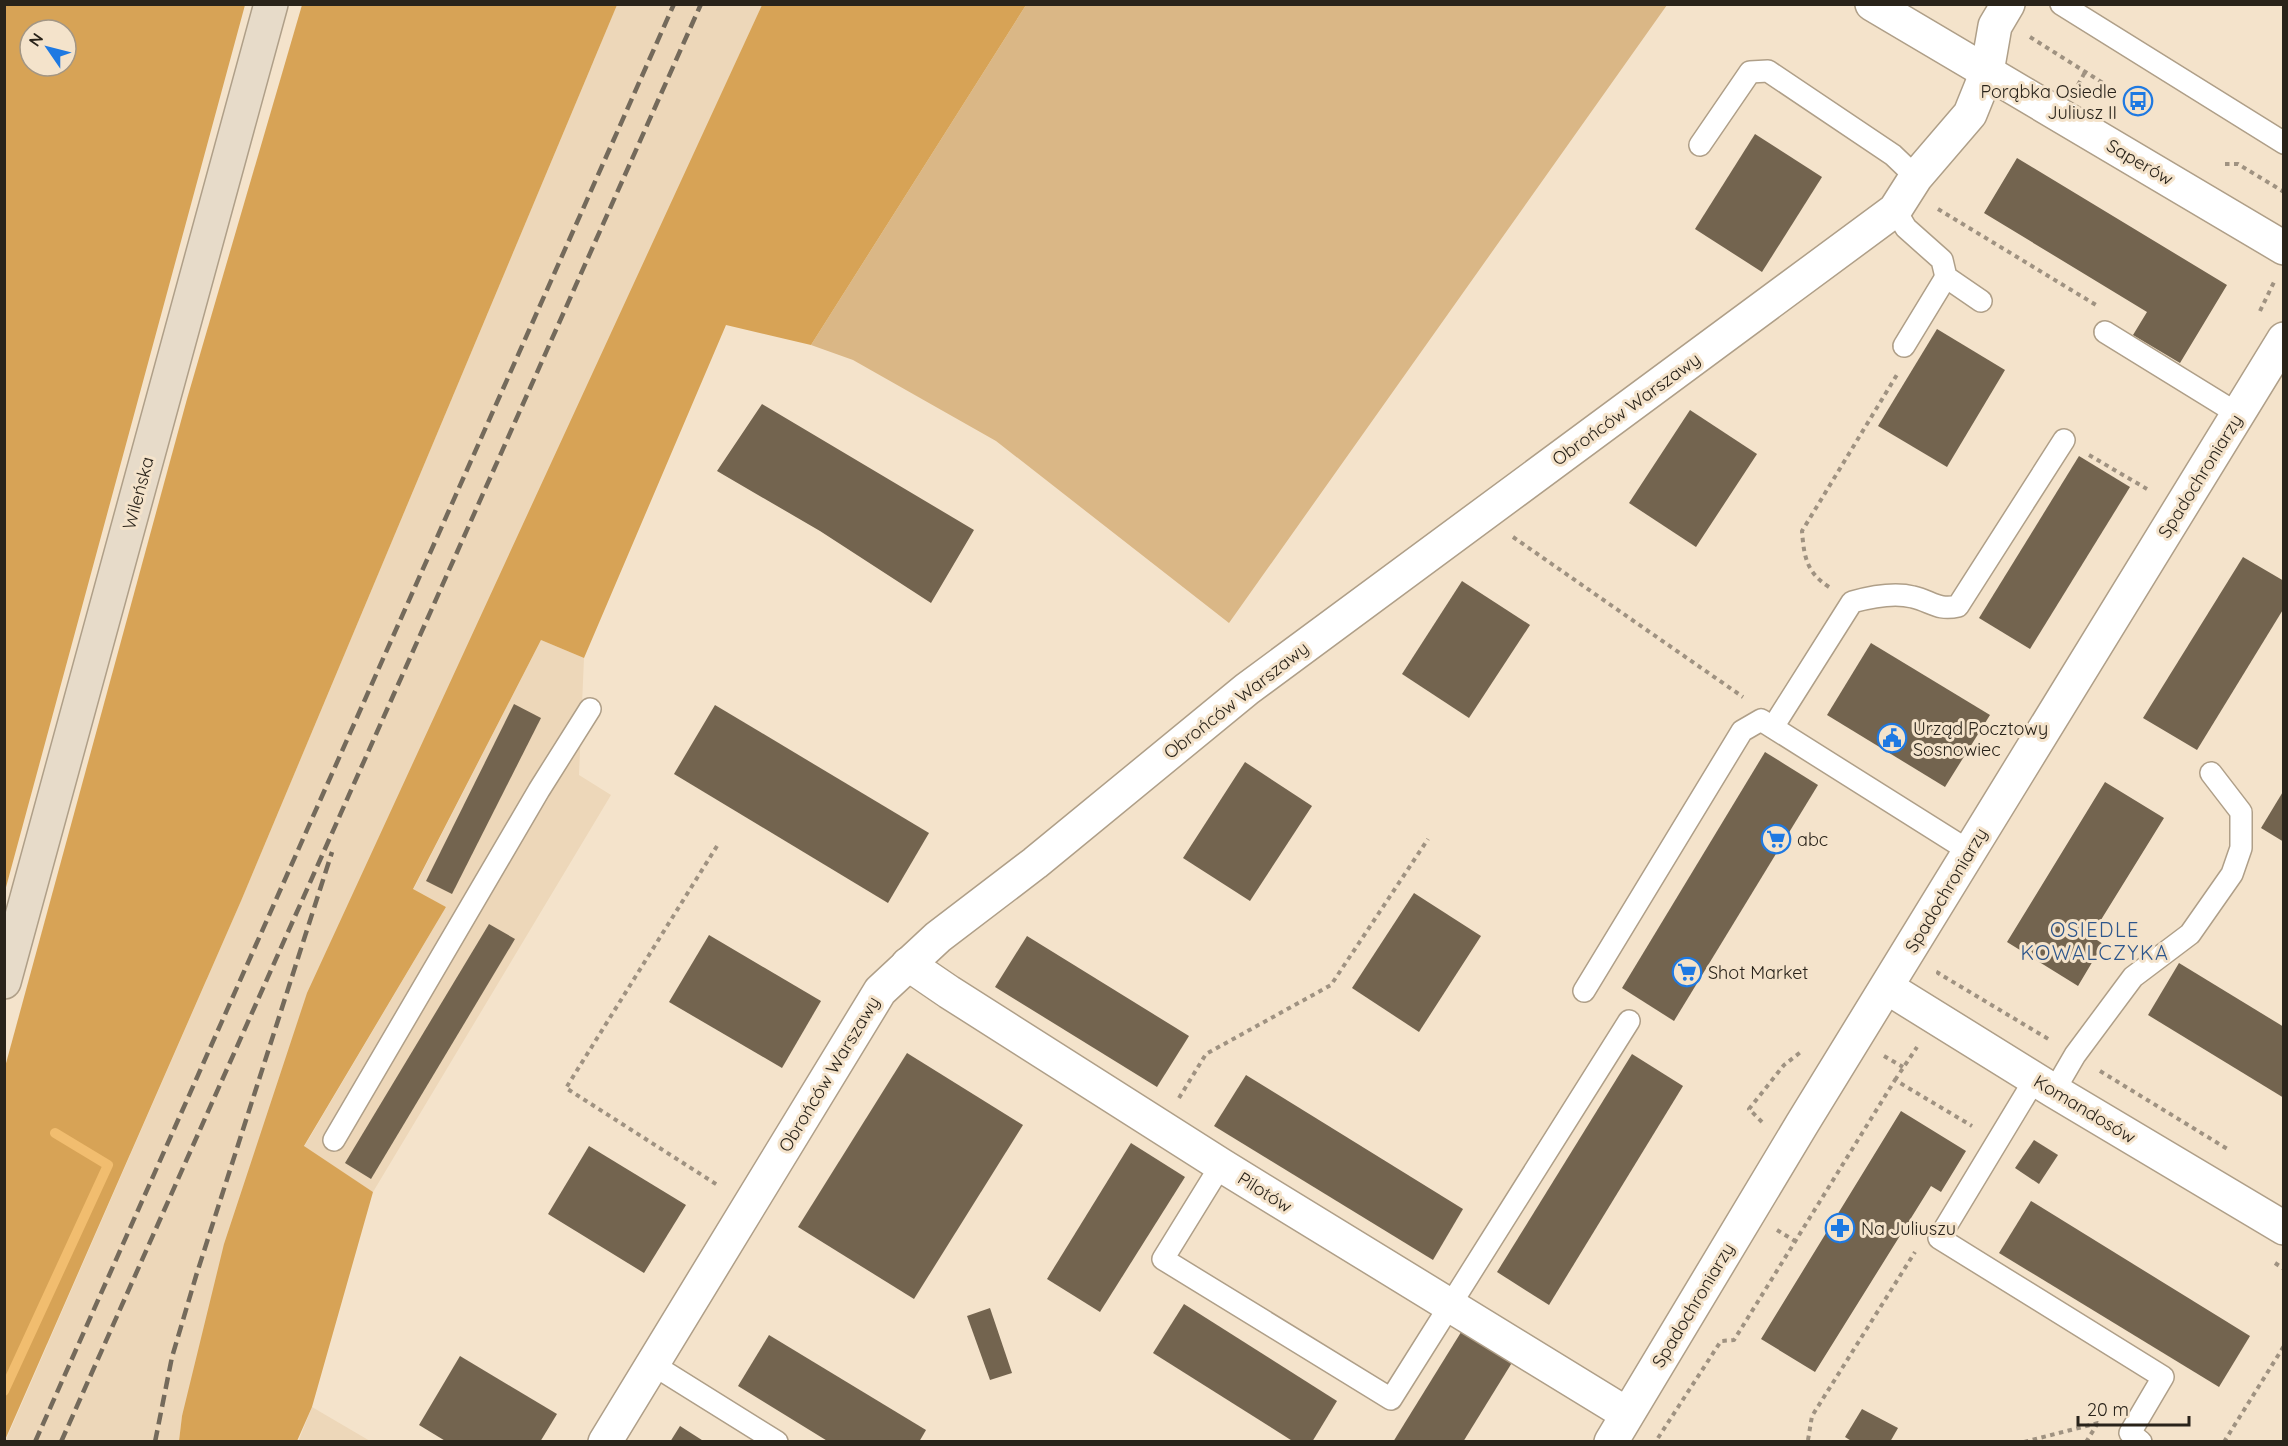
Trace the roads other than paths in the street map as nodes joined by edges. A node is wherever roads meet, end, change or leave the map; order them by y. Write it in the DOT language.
graph roads {
  1 [pos="271,4"];
  2 [pos="1872,4"];
  3 [pos="2008,4"];
  4 [pos="2061,4"];
  5 [pos="1987,72"];
  6 [pos="2283,143"];
  7 [pos="1700,146"];
  8 [pos="1916,177"];
  9 [pos="1895,210"];
  10 [pos="2283,248"];
  11 [pos="1946,277"];
  12 [pos="1981,301"];
  13 [pos="2104,332"];
  14 [pos="2283,339"];
  15 [pos="1905,346"];
  16 [pos="2238,414"];
  17 [pos="2064,440"];
  18 [pos="590,709"];
  19 [pos="1767,723"];
  20 [pos="2211,773"];
  21 [pos="1969,851"];
  22 [pos="908,964"];
  23 [pos="4,982"];
  24 [pos="1887,988"];
  25 [pos="1584,991"];
  26 [pos="1629,1021"];
  27 [pos="2045,1085"];
  28 [pos="334,1140"];
  29 [pos="1221,1165"];
  30 [pos="2283,1228"];
  31 [pos="1449,1306"];
  32 [pos="652,1364"];
  33 [pos="1628,1414"];
  34 [pos="770,1440"];
  35 [pos="605,1442"];
  36 [pos="1611,1442"];
  37 [pos="2141,1442"];
  1 -- 23 [label="street, Wileńska"];
  2 -- 5 [label="street, Saperów"];
  3 -- 5 [label="street, Obrońców Warszawy"];
  4 -- 6 [label="lane"];
  5 -- 8 [label="street, Obrońców Warszawy"];
  5 -- 10 [label="street, Saperów"];
  7 -- 8 [label="lane"];
  8 -- 9 [label="street, Obrońców Warszawy"];
  9 -- 11 [label="lane"];
  9 -- 22 [label="street, Obrońców Warszawy"];
  11 -- 12 [label="lane"];
  11 -- 15 [label="lane"];
  13 -- 16 [label="lane"];
  14 -- 16 [label="street, Spadochroniarzy"];
  16 -- 21 [label="street, Spadochroniarzy"];
  17 -- 19 [label="lane"];
  18 -- 28 [label="lane"];
  19 -- 21 [label="lane"];
  19 -- 25 [label="lane"];
  20 -- 27 [label="lane"];
  21 -- 24 [label="street, Spadochroniarzy"];
  22 -- 29 [label="street, Pilotów"];
  22 -- 32 [label="street, Obrońców Warszawy"];
  24 -- 27 [label="street, Komandosów"];
  24 -- 33 [label="street, Spadochroniarzy"];
  26 -- 31 [label="lane"];
  27 -- 30 [label="street, Komandosów"];
  27 -- 37 [label="lane"];
  29 -- 31 [label="street, Pilotów"];
  29 -- 31 [label="lane"];
  31 -- 33 [label="street, Pilotów"];
  32 -- 34 [label="lane"];
  32 -- 35 [label="street, Obrońców Warszawy"];
  33 -- 36 [label="street, Spadochroniarzy"];
}
